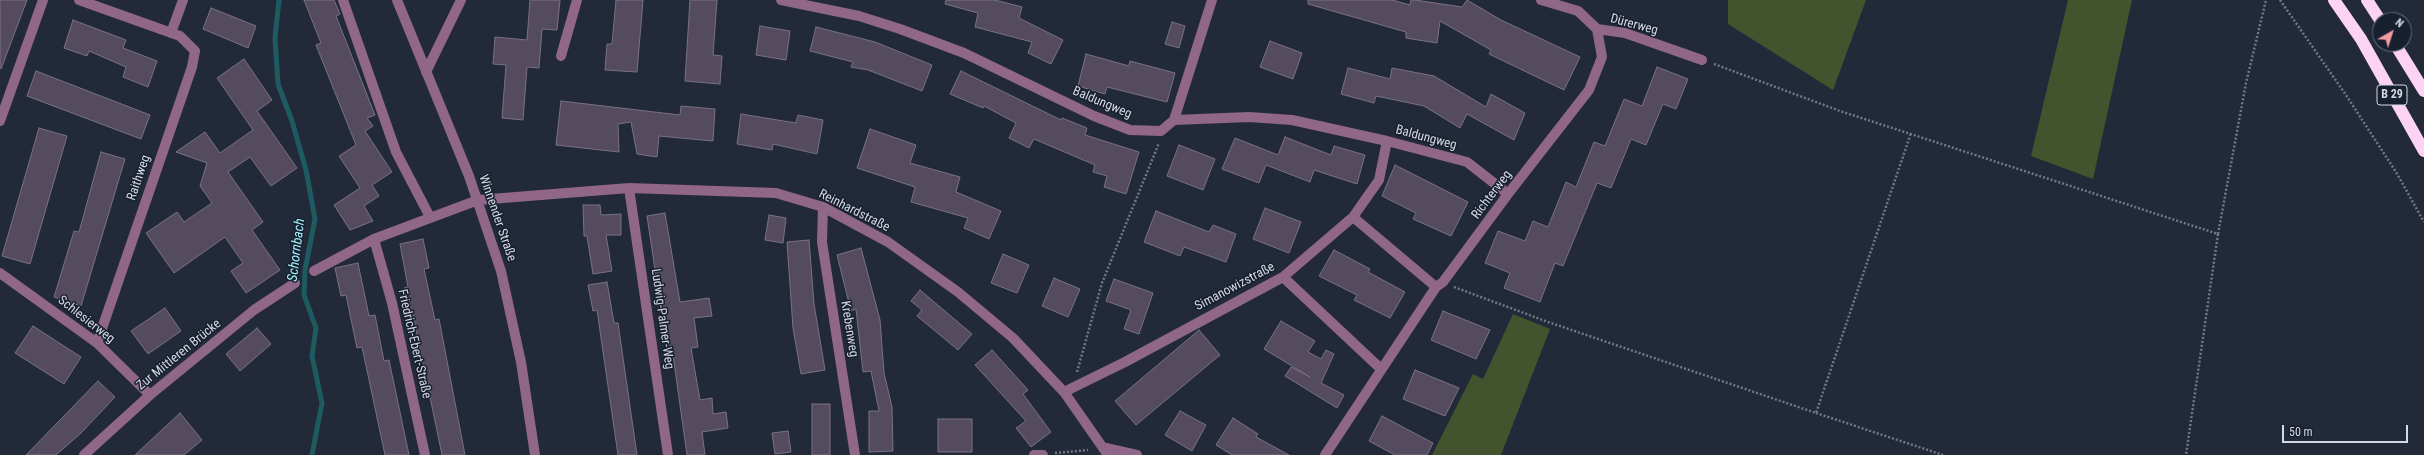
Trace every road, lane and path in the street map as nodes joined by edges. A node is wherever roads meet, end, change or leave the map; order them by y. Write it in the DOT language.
graph roads {
  1 [pos="43,0"];
  2 [pos="79,0"];
  3 [pos="183,0"];
  4 [pos="343,0"];
  5 [pos="397,0"];
  6 [pos="462,0"];
  7 [pos="577,0"];
  8 [pos="781,0"];
  9 [pos="1212,0"];
  10 [pos="1541,0"];
  11 [pos="2266,0"];
  12 [pos="2280,0"];
  13 [pos="2334,0"];
  14 [pos="2367,0"];
  15 [pos="2375,12"];
  16 [pos="1597,29"];
  17 [pos="171,33"];
  18 [pos="2400,52"];
  19 [pos="561,56"];
  20 [pos="1702,60"];
  21 [pos="426,72"];
  22 [pos="2424,91"];
  23 [pos="1174,120"];
  24 [pos="0,121"];
  25 [pos="1160,131"];
  26 [pos="1911,133"];
  27 [pos="1387,141"];
  28 [pos="2424,151"];
  29 [pos="629,188"];
  30 [pos="1508,194"];
  31 [pos="478,200"];
  32 [pos="823,207"];
  33 [pos="1353,217"];
  34 [pos="430,218"];
  35 [pos="2424,222"];
  36 [pos="2218,234"];
  37 [pos="374,239"];
  38 [pos="314,271"];
  39 [pos="0,272"];
  40 [pos="1283,277"];
  41 [pos="296,283"];
  42 [pos="1439,285"];
  43 [pos="97,343"];
  44 [pos="1381,369"];
  45 [pos="1078,386"];
  46 [pos="1064,392"];
  47 [pos="150,394"];
  48 [pos="1816,413"];
  49 [pos="1107,452"];
  50 [pos="84,455"];
  51 [pos="425,455"];
  52 [pos="535,455"];
  53 [pos="668,455"];
  54 [pos="855,455"];
  55 [pos="1034,455"];
  56 [pos="1043,455"];
  57 [pos="1137,455"];
  58 [pos="1325,455"];
  59 [pos="1943,455"];
  60 [pos="2186,455"];
  1 -- 24 [label="street"];
  2 -- 17 [label="street, Raithweg"];
  3 -- 17 [label="street"];
  4 -- 34 [label="street"];
  5 -- 21 [label="street, Winnender Straße"];
  6 -- 21 [label="street"];
  7 -- 19 [label="street"];
  8 -- 25 [label="street, Baldungweg"];
  9 -- 23 [label="street"];
  10 -- 16 [label="street, Dürerweg"];
  11 -- 36 [label="path"];
  12 -- 35 [label="path"];
  13 -- 28 [label="highway, B 29"];
  14 -- 15 [label="highway"];
  16 -- 20 [label="street, Dürerweg"];
  16 -- 30 [label="street, Richterweg"];
  17 -- 43 [label="street, Raithweg"];
  18 -- 22 [label="highway, B 29"];
  20 -- 26 [label="path"];
  21 -- 31 [label="street, Winnender Straße"];
  23 -- 25 [label="street"];
  23 -- 27 [label="street, Baldungweg"];
  25 -- 45 [label="path"];
  26 -- 36 [label="path"];
  26 -- 48 [label="path"];
  27 -- 30 [label="street, Baldungweg"];
  27 -- 33 [label="street, Simanowizstraße"];
  29 -- 31 [label="street, Reinhardstraße"];
  29 -- 32 [label="street, Reinhardstraße"];
  29 -- 53 [label="street, Ludwig-Palmer-Weg"];
  30 -- 42 [label="street, Richterweg"];
  31 -- 34 [label="street"];
  31 -- 52 [label="street, Winnender Straße"];
  32 -- 46 [label="street, Reinhardstraße"];
  32 -- 54 [label="street, Krebenweg"];
  33 -- 40 [label="street, Simanowizstraße"];
  33 -- 42 [label="street"];
  34 -- 37 [label="street"];
  36 -- 60 [label="path"];
  37 -- 38 [label="street"];
  37 -- 51 [label="street, Friedrich-Ebert-Straße"];
  39 -- 43 [label="street, Schlesierweg"];
  40 -- 44 [label="street"];
  40 -- 45 [label="street, Simanowizstraße"];
  41 -- 47 [label="street, Zur Mittleren Brücke"];
  42 -- 44 [label="street, Richterweg"];
  42 -- 48 [label="path"];
  43 -- 47 [label="street, Schlesierweg"];
  44 -- 58 [label="street, Richterweg"];
  45 -- 46 [label="street, Simanowizstraße"];
  46 -- 49 [label="street, Reinhardstraße"];
  47 -- 50 [label="street, Zur Mittleren Brücke"];
  48 -- 59 [label="path"];
  49 -- 56 [label="path"];
  49 -- 57 [label="street"];
  55 -- 56 [label="street"];
}
